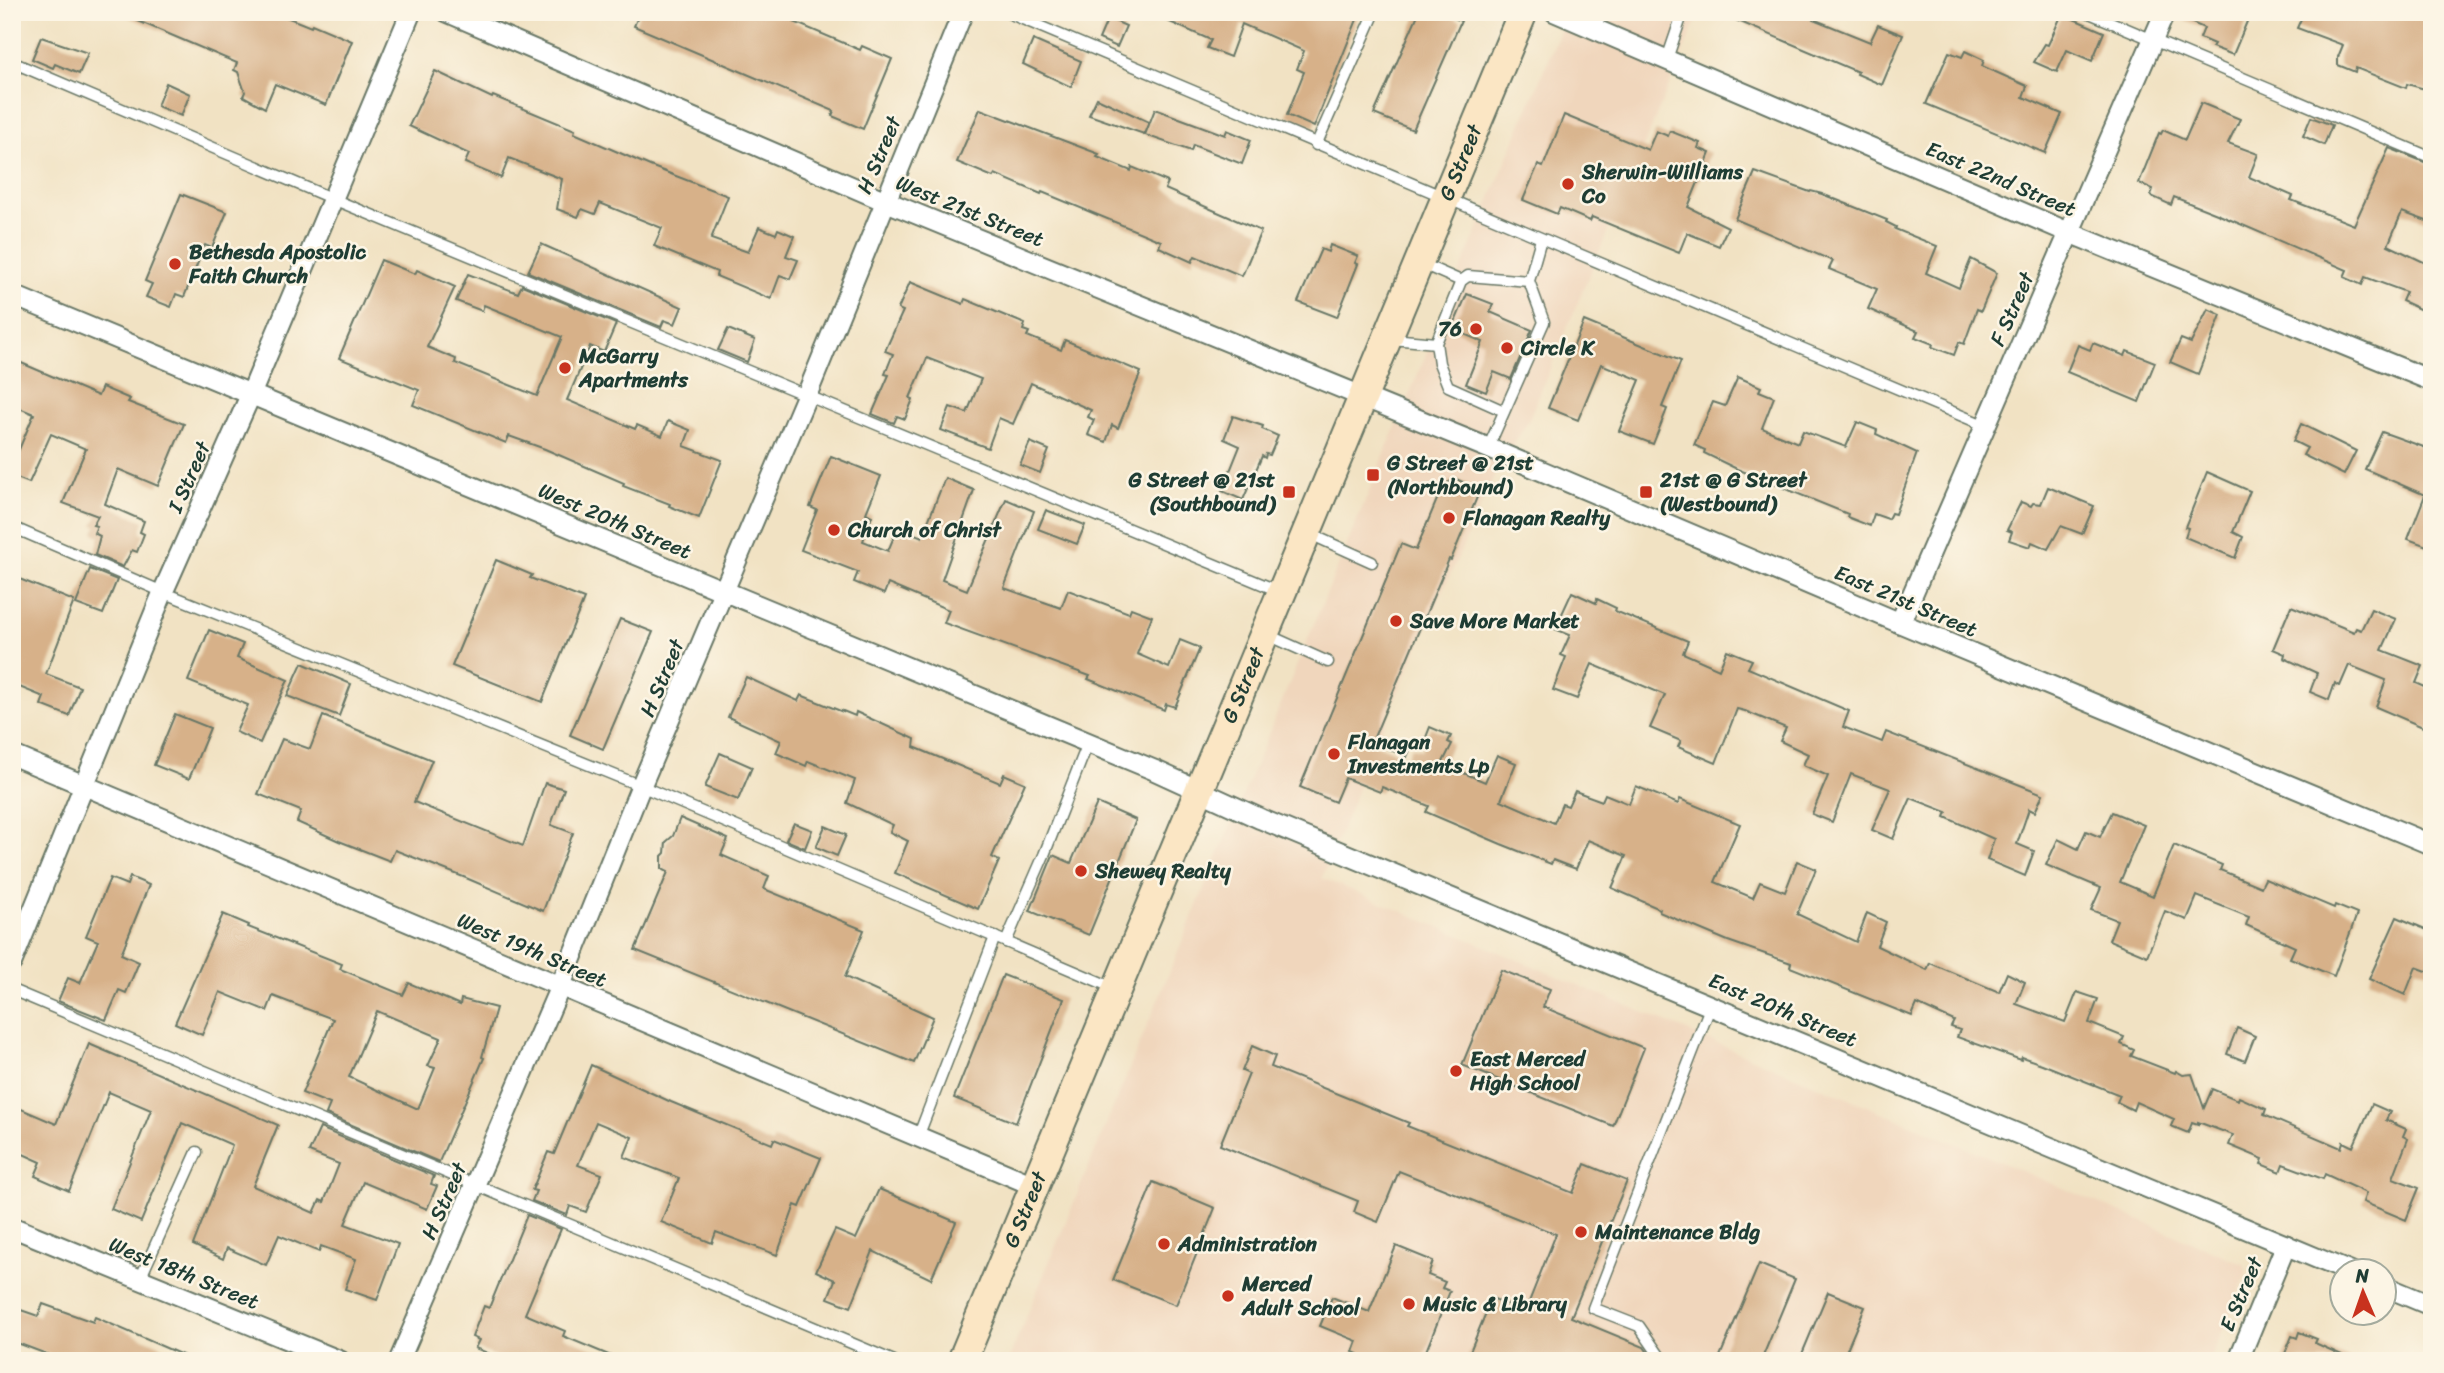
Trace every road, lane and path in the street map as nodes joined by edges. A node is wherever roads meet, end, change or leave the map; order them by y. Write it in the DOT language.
graph roads {
  1 [pos="411,12"];
  2 [pos="447,12"];
  3 [pos="963,12"];
  4 [pos="1006,12"];
  5 [pos="1375,12"];
  6 [pos="1524,12"];
  7 [pos="1555,12"];
  8 [pos="1683,12"];
  9 [pos="2087,12"];
  10 [pos="2165,12"];
  11 [pos="1599,20"];
  12 [pos="2153,41"];
  13 [pos="1667,58"];
  14 [pos="12,61"];
  15 [pos="1316,145"];
  16 [pos="2432,158"];
  17 [pos="1446,198"];
  18 [pos="333,199"];
  19 [pos="885,201"];
  20 [pos="2070,233"];
  21 [pos="1541,239"];
  22 [pos="1418,263"];
  23 [pos="1461,281"];
  24 [pos="1529,281"];
  25 [pos="12,295"];
  26 [pos="1387,339"];
  27 [pos="1436,343"];
  28 [pos="2432,381"];
  29 [pos="251,394"];
  30 [pos="1363,396"];
  31 [pos="806,397"];
  32 [pos="1504,411"];
  33 [pos="1986,426"];
  34 [pos="1488,448"];
  35 [pos="12,527"];
  36 [pos="1306,533"];
  37 [pos="1372,562"];
  38 [pos="724,591"];
  39 [pos="163,592"];
  40 [pos="1281,592"];
  41 [pos="1900,623"];
  42 [pos="1264,633"];
  43 [pos="1328,663"];
  44 [pos="1088,743"];
  45 [pos="12,755"];
  46 [pos="85,785"];
  47 [pos="641,786"];
  48 [pos="1199,790"];
  49 [pos="2432,845"];
  50 [pos="995,937"];
  51 [pos="1006,942"];
  52 [pos="12,962"];
  53 [pos="560,987"];
  54 [pos="1117,989"];
  55 [pos="12,990"];
  56 [pos="1711,1005"];
  57 [pos="918,1137"];
  58 [pos="197,1152"];
  59 [pos="476,1184"];
  60 [pos="1035,1186"];
  61 [pos="12,1227"];
  62 [pos="2286,1245"];
  63 [pos="2328,1263"];
  64 [pos="140,1279"];
  65 [pos="2398,1292"];
  66 [pos="2432,1306"];
  67 [pos="340,1361"];
  68 [pos="399,1361"];
  69 [pos="894,1361"];
  70 [pos="962,1361"];
  71 [pos="1663,1361"];
  72 [pos="2238,1361"];
  1 -- 18 [label="street, I Street"];
  2 -- 19 [label="street, West 21st Street"];
  3 -- 19 [label="street, H Street"];
  4 -- 15 [label="lane"];
  5 -- 15 [label="lane"];
  6 -- 17 [label="main road, G Street"];
  7 -- 11 [label="street, East 22nd Street"];
  8 -- 13 [label="lane"];
  9 -- 12 [label="lane"];
  10 -- 12 [label="street, F Street"];
  11 -- 13 [label="street, East 22nd Street"];
  12 -- 16 [label="lane"];
  12 -- 20 [label="street, F Street"];
  13 -- 20 [label="street, East 22nd Street"];
  14 -- 18 [label="lane"];
  15 -- 17 [label="lane"];
  17 -- 21 [label="lane"];
  17 -- 22 [label="main road, G Street"];
  18 -- 29 [label="street, I Street"];
  18 -- 31 [label="lane"];
  19 -- 30 [label="street, West 21st Street"];
  19 -- 31 [label="street, H Street"];
  20 -- 28 [label="street, East 22nd Street"];
  20 -- 33 [label="street, F Street"];
  21 -- 24 [label="lane"];
  21 -- 33 [label="lane"];
  22 -- 23 [label="lane"];
  22 -- 26 [label="main road, G Street"];
  23 -- 24 [label="lane"];
  23 -- 27 [label="lane"];
  24 -- 32 [label="lane"];
  25 -- 29 [label="street, West 20th Street"];
  26 -- 27 [label="lane"];
  26 -- 30 [label="main road, G Street"];
  27 -- 32 [label="lane"];
  29 -- 38 [label="street, West 20th Street"];
  29 -- 39 [label="street, I Street"];
  30 -- 34 [label="street, East 21st Street"];
  30 -- 36 [label="main road, G Street"];
  31 -- 38 [label="street, H Street"];
  31 -- 40 [label="lane"];
  32 -- 34 [label="lane"];
  33 -- 41 [label="street, F Street"];
  34 -- 41 [label="street, East 21st Street"];
  35 -- 39 [label="lane"];
  36 -- 37 [label="lane"];
  36 -- 40 [label="main road, G Street"];
  38 -- 44 [label="street, West 20th Street"];
  38 -- 47 [label="street, H Street"];
  39 -- 46 [label="street, I Street"];
  39 -- 47 [label="lane"];
  40 -- 42 [label="main road, G Street"];
  41 -- 49 [label="street, East 21st Street"];
  42 -- 43 [label="lane"];
  42 -- 48 [label="main road, G Street"];
  44 -- 48 [label="street, West 20th Street"];
  44 -- 51 [label="lane"];
  45 -- 46 [label="street, West 19th Street"];
  46 -- 52 [label="street, I Street"];
  46 -- 53 [label="street, West 19th Street"];
  47 -- 50 [label="lane"];
  47 -- 53 [label="street, H Street"];
  48 -- 54 [label="main road, G Street"];
  48 -- 56 [label="street, East 20th Street"];
  50 -- 51 [label="lane"];
  50 -- 57 [label="lane"];
  51 -- 54 [label="lane"];
  53 -- 57 [label="street, West 19th Street"];
  53 -- 59 [label="street, H Street"];
  54 -- 60 [label="main road, G Street"];
  55 -- 59 [label="lane"];
  56 -- 62 [label="street, East 20th Street"];
  56 -- 71 [label="lane"];
  57 -- 60 [label="street, West 19th Street"];
  58 -- 64 [label="lane"];
  59 -- 68 [label="street, H Street"];
  59 -- 69 [label="lane"];
  60 -- 70 [label="main road, G Street"];
  61 -- 64 [label="street, West 18th Street"];
  62 -- 63 [label="street, East 20th Street"];
  62 -- 72 [label="street, E Street"];
  64 -- 67 [label="street, West 18th Street"];
  65 -- 66 [label="street"];
}
